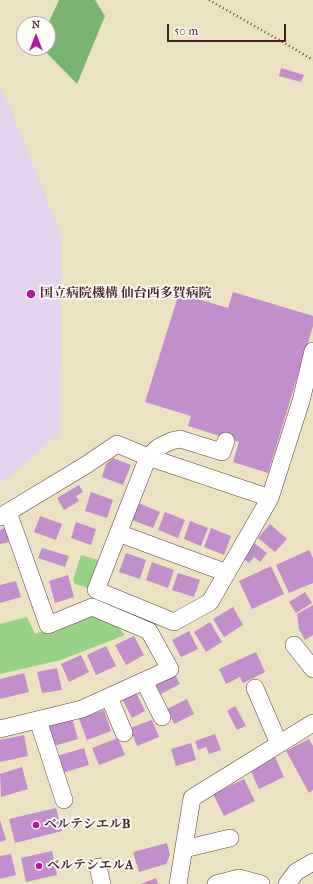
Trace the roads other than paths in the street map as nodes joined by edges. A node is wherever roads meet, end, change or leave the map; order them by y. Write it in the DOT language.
graph roads {
  1 [pos="313,351"];
  2 [pos="226,441"];
  3 [pos="148,457"];
  4 [pos="270,498"];
  5 [pos="4,515"];
  6 [pos="118,533"];
  7 [pos="226,573"];
  8 [pos="294,644"];
  9 [pos="313,669"];
  10 [pos="144,680"];
  11 [pos="255,688"];
  12 [pos="109,697"];
  13 [pos="162,717"];
  14 [pos="38,720"];
  15 [pos="313,723"];
  16 [pos="0,729"];
  17 [pos="124,733"];
  18 [pos="279,744"];
  19 [pos="64,800"];
  20 [pos="230,838"];
  21 [pos="184,849"];
  22 [pos="313,862"];
  23 [pos="98,867"];
  24 [pos="102,884"];
  25 [pos="178,884"];
  26 [pos="216,884"];
  27 [pos="261,884"];
  28 [pos="287,884"];
  1 -- 4 [label="street"];
  2 -- 3 [label="street"];
  3 -- 4 [label="street"];
  3 -- 5 [label="street"];
  3 -- 6 [label="street"];
  4 -- 7 [label="street"];
  5 -- 10 [label="street"];
  6 -- 7 [label="street"];
  6 -- 7 [label="street"];
  8 -- 9 [label="street"];
  10 -- 12 [label="street"];
  10 -- 13 [label="street"];
  11 -- 18 [label="street"];
  12 -- 14 [label="street"];
  12 -- 17 [label="street"];
  14 -- 16 [label="street"];
  14 -- 19 [label="street"];
  15 -- 18 [label="street"];
  18 -- 21 [label="street"];
  20 -- 21 [label="street"];
  21 -- 25 [label="street"];
  22 -- 28 [label="street"];
  23 -- 24 [label="street"];
  26 -- 27 [label="street"];
}
